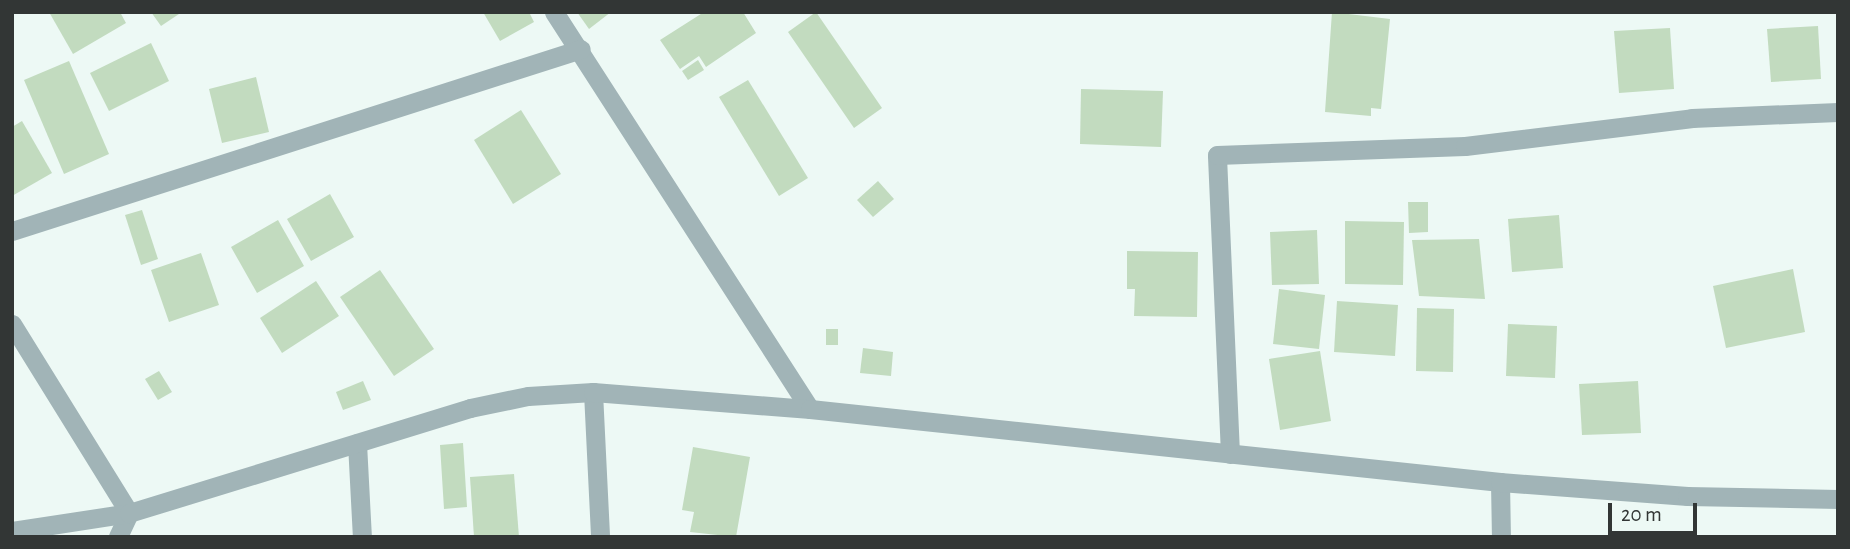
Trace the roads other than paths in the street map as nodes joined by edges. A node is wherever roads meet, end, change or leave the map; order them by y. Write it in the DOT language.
graph roads {
  1 [pos="554,12"];
  2 [pos="582,49"];
  3 [pos="1838,112"];
  4 [pos="12,231"];
  5 [pos="12,324"];
  6 [pos="593,393"];
  7 [pos="810,409"];
  8 [pos="357,443"];
  9 [pos="1230,454"];
  10 [pos="1500,482"];
  11 [pos="1838,499"];
  12 [pos="129,513"];
  13 [pos="12,531"];
  14 [pos="118,537"];
  15 [pos="362,537"];
  16 [pos="600,537"];
  17 [pos="1501,537"];
  1 -- 2 [label="street"];
  2 -- 4 [label="street"];
  2 -- 7 [label="street"];
  3 -- 9 [label="street"];
  5 -- 12 [label="street"];
  6 -- 7 [label="street"];
  6 -- 8 [label="street"];
  6 -- 16 [label="street"];
  7 -- 9 [label="street"];
  8 -- 12 [label="street"];
  8 -- 15 [label="street"];
  9 -- 10 [label="street"];
  10 -- 11 [label="street"];
  10 -- 17 [label="street"];
  12 -- 13 [label="street"];
  12 -- 14 [label="street"];
}
